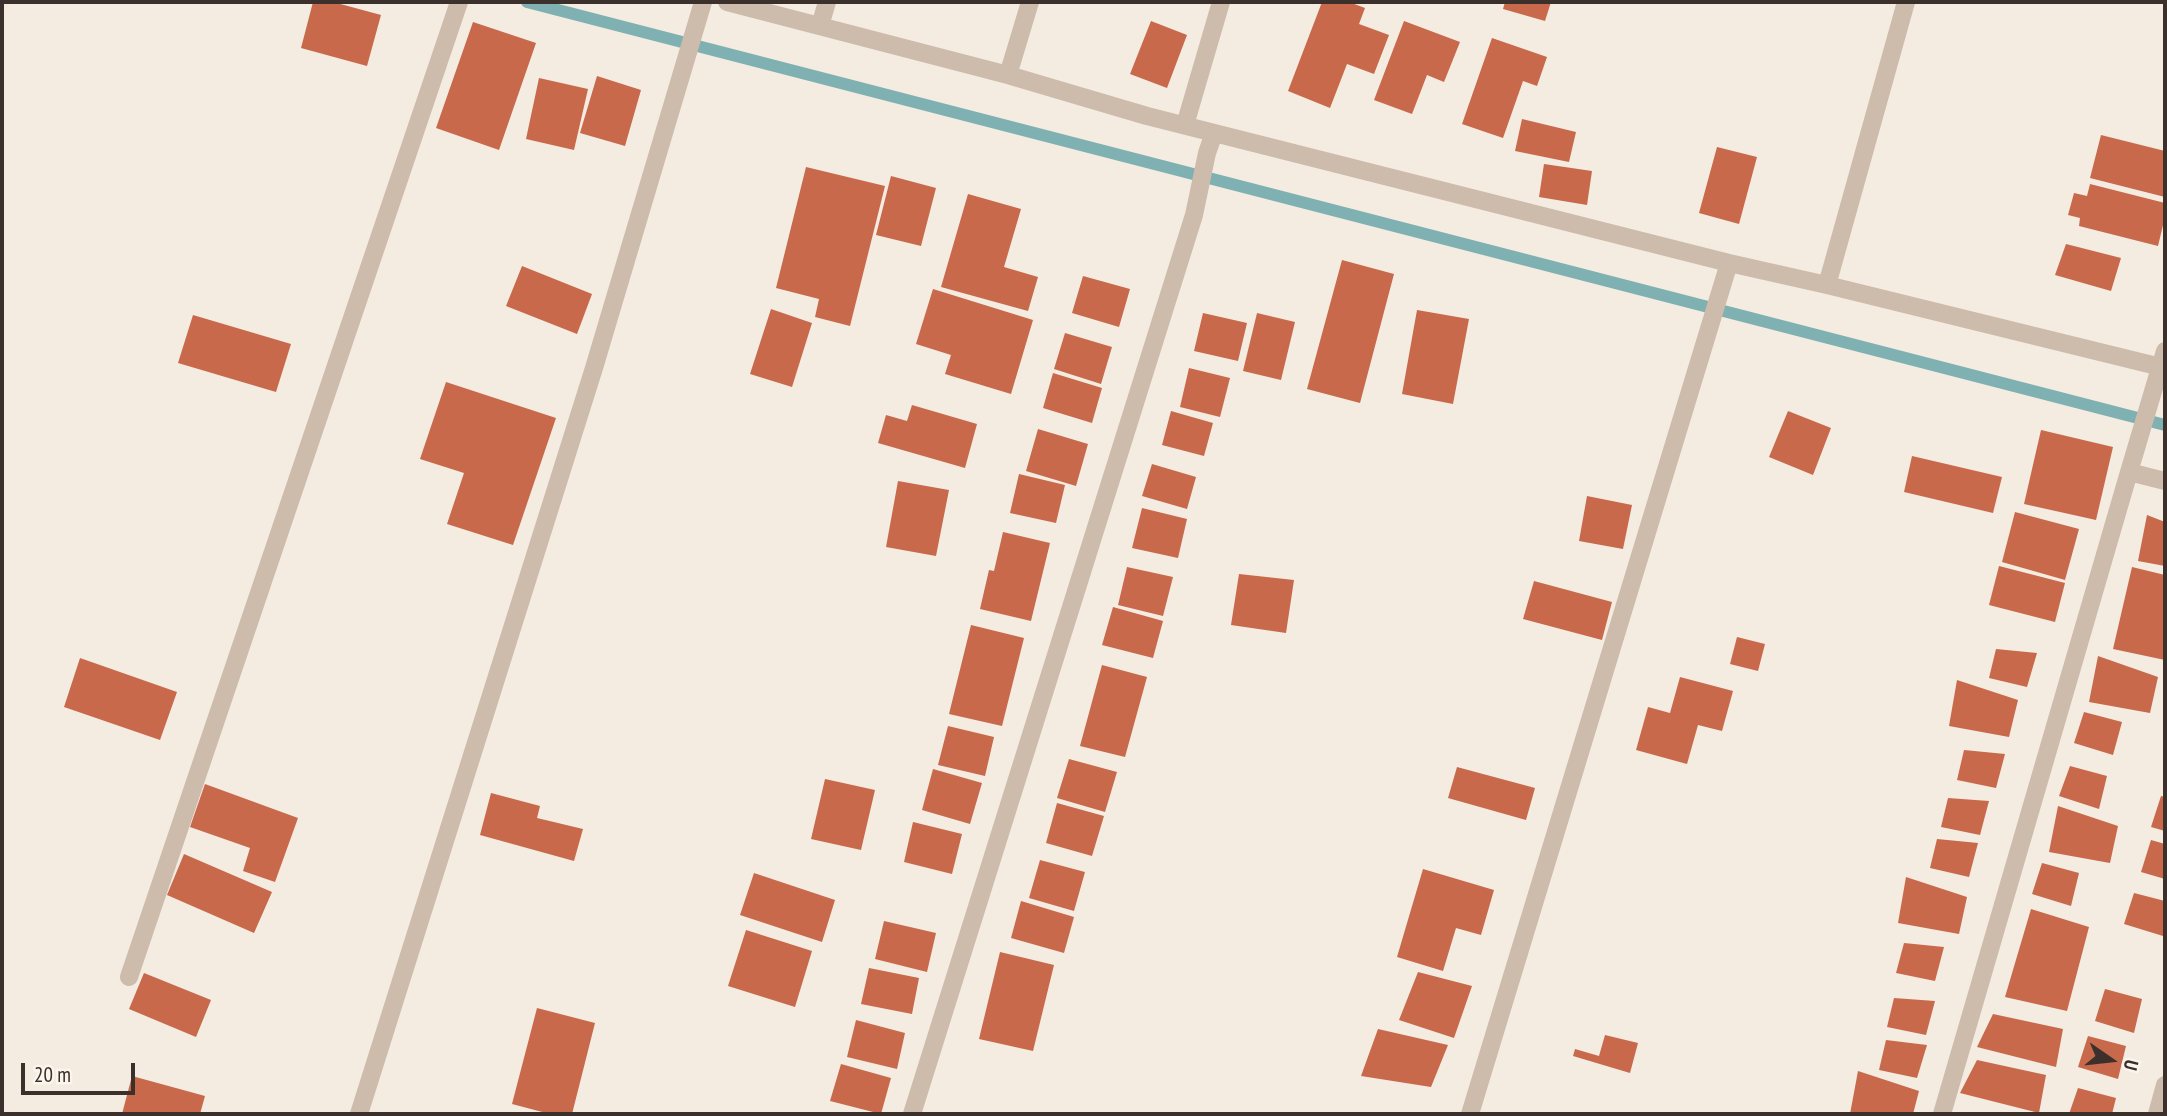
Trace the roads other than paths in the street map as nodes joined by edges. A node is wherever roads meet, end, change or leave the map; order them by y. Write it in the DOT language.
graph roads {
  1 [pos="703,2"];
  2 [pos="727,2"];
  3 [pos="827,2"];
  4 [pos="1030,2"];
  5 [pos="1221,2"];
  6 [pos="1906,2"];
  7 [pos="458,6"];
  8 [pos="820,26"];
  9 [pos="1008,75"];
  10 [pos="1185,125"];
  11 [pos="1214,133"];
  12 [pos="1729,263"];
  13 [pos="1828,285"];
  14 [pos="2164,362"];
  15 [pos="2129,472"];
  16 [pos="2165,481"];
  17 [pos="128,976"];
  18 [pos="2165,1085"];
  19 [pos="359,1114"];
  20 [pos="912,1114"];
  21 [pos="1470,1114"];
  22 [pos="1942,1114"];
  23 [pos="2157,1114"];
  1 -- 19 [label="street"];
  2 -- 8 [label="street"];
  3 -- 8 [label="street"];
  4 -- 9 [label="street"];
  5 -- 10 [label="street"];
  6 -- 13 [label="street"];
  7 -- 17 [label="street"];
  8 -- 9 [label="street"];
  9 -- 10 [label="street"];
  10 -- 11 [label="street"];
  11 -- 12 [label="street"];
  11 -- 20 [label="street"];
  12 -- 13 [label="street"];
  12 -- 21 [label="street"];
  13 -- 14 [label="street"];
  14 -- 15 [label="street"];
  15 -- 16 [label="street"];
  15 -- 22 [label="street"];
  18 -- 23 [label="street"];
}
